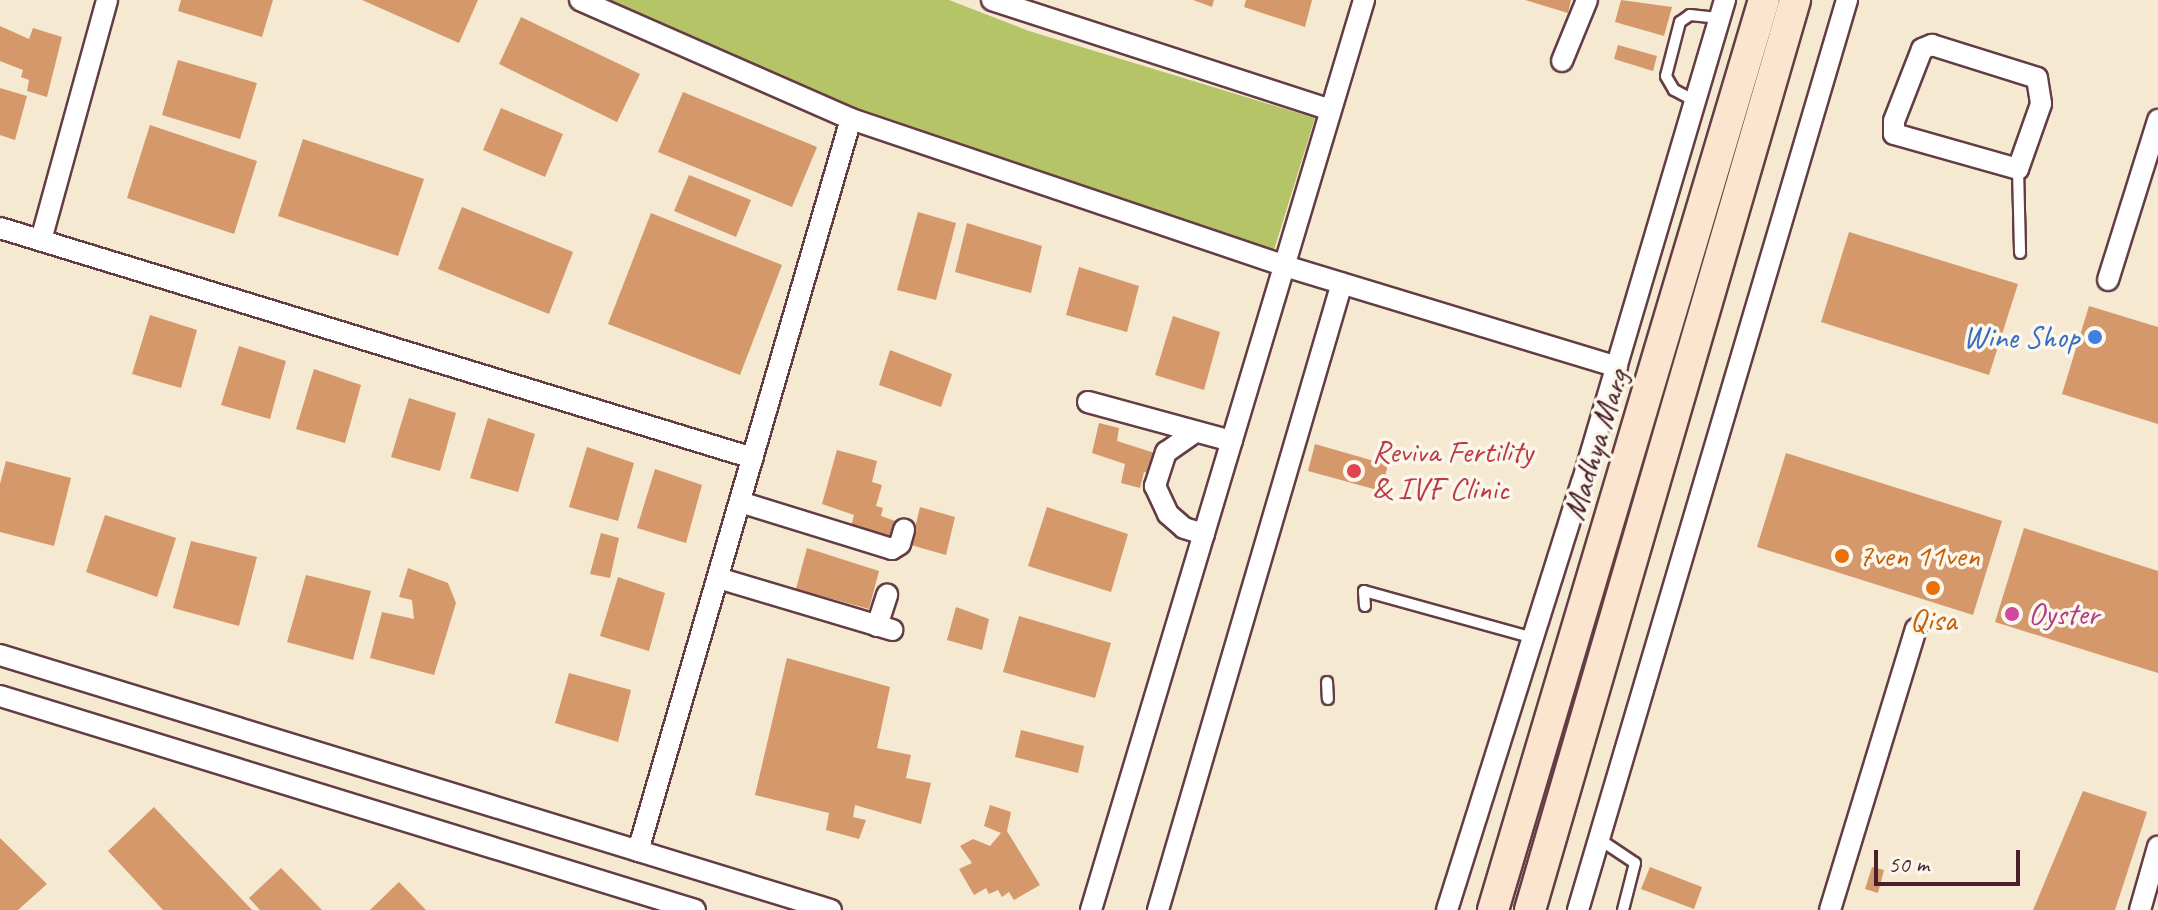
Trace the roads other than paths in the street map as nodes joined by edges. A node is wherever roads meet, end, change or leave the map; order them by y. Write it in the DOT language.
graph roads {
  1 [pos="107,0"];
  2 [pos="580,0"];
  3 [pos="992,0"];
  4 [pos="1364,0"];
  5 [pos="1587,0"];
  6 [pos="1764,0"];
  7 [pos="1795,0"];
  8 [pos="1847,0"];
  9 [pos="1722,9"];
  10 [pos="1562,61"];
  11 [pos="1695,101"];
  12 [pos="1331,110"];
  13 [pos="851,119"];
  14 [pos="2158,120"];
  15 [pos="2018,169"];
  16 [pos="0,228"];
  17 [pos="41,240"];
  18 [pos="2020,253"];
  19 [pos="1285,266"];
  20 [pos="2108,280"];
  21 [pos="1342,283"];
  22 [pos="1617,367"];
  23 [pos="1088,402"];
  24 [pos="1195,432"];
  25 [pos="1232,441"];
  26 [pos="753,458"];
  27 [pos="740,502"];
  28 [pos="904,530"];
  29 [pos="1204,534"];
  30 [pos="718,578"];
  31 [pos="887,595"];
  32 [pos="1361,602"];
  33 [pos="1916,629"];
  34 [pos="1533,638"];
  35 [pos="0,655"];
  36 [pos="0,696"];
  37 [pos="1599,839"];
  38 [pos="2158,847"];
  39 [pos="638,851"];
  40 [pos="695,910"];
  41 [pos="831,910"];
  42 [pos="1091,910"];
  43 [pos="1158,910"];
  44 [pos="1447,910"];
  45 [pos="1493,910"];
  46 [pos="1530,910"];
  47 [pos="1578,910"];
  48 [pos="1623,910"];
  49 [pos="1830,910"];
  50 [pos="2140,910"];
  1 -- 17 [label="street"];
  2 -- 13 [label="street"];
  3 -- 12 [label="street"];
  4 -- 12 [label="street"];
  5 -- 10 [label="street"];
  6 -- 45 [label="main road, Madhya Marg"];
  7 -- 46 [label="main road, Madhya Marg"];
  8 -- 37 [label="street"];
  9 -- 11 [label="street"];
  9 -- 11 [label="lane"];
  11 -- 22 [label="street"];
  12 -- 19 [label="street"];
  13 -- 19 [label="street"];
  13 -- 26 [label="street"];
  14 -- 20 [label="street"];
  15 -- 15 [label="street"];
  15 -- 18 [label="lane"];
  16 -- 17 [label="street"];
  17 -- 26 [label="street"];
  19 -- 21 [label="street"];
  19 -- 25 [label="street"];
  21 -- 22 [label="street"];
  21 -- 43 [label="street"];
  22 -- 34 [label="street"];
  23 -- 24 [label="street"];
  24 -- 25 [label="street"];
  24 -- 29 [label="street"];
  25 -- 29 [label="street"];
  26 -- 27 [label="street"];
  27 -- 28 [label="street"];
  27 -- 30 [label="street"];
  29 -- 42 [label="street"];
  30 -- 31 [label="street"];
  30 -- 39 [label="street"];
  32 -- 34 [label="lane"];
  33 -- 49 [label="street"];
  34 -- 44 [label="street"];
  35 -- 39 [label="street"];
  36 -- 40 [label="street"];
  37 -- 47 [label="street"];
  37 -- 48 [label="lane"];
  38 -- 50 [label="street"];
  39 -- 41 [label="street"];
}
